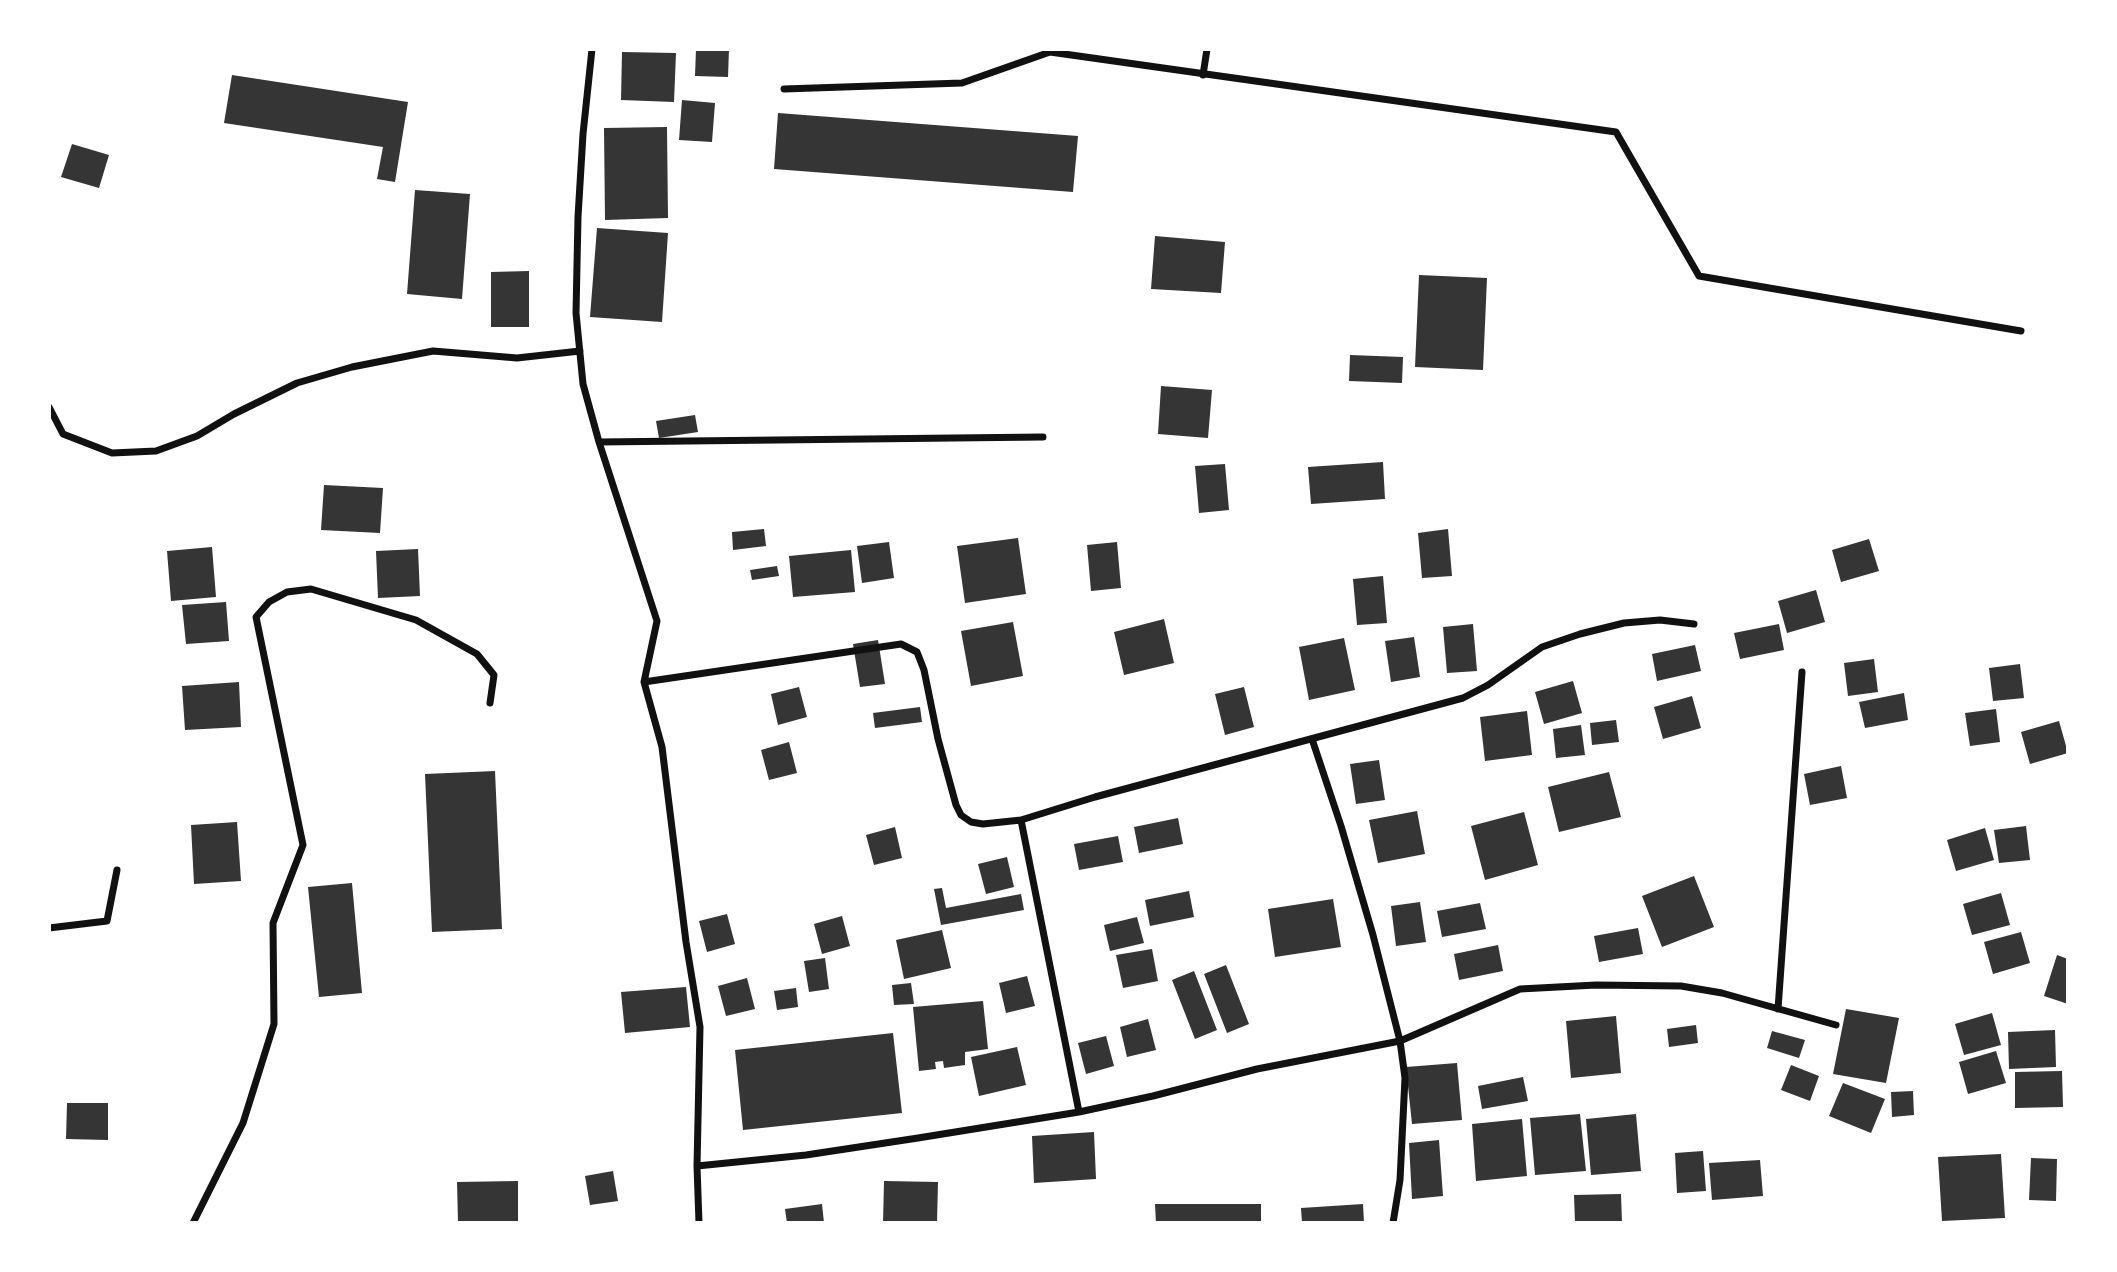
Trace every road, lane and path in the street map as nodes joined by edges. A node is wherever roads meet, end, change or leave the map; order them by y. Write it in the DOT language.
graph roads {
  1 [pos="592,49"];
  2 [pos="1207,49"];
  3 [pos="1203,75"];
  4 [pos="784,89"];
  5 [pos="2021,331"];
  6 [pos="580,351"];
  7 [pos="49,407"];
  8 [pos="1043,437"];
  9 [pos="599,442"];
  10 [pos="1694,624"];
  11 [pos="1802,672"];
  12 [pos="643,682"];
  13 [pos="490,703"];
  14 [pos="1311,739"];
  15 [pos="1021,820"];
  16 [pos="117,870"];
  17 [pos="49,928"];
  18 [pos="1778,1009"];
  19 [pos="1836,1025"];
  20 [pos="1400,1041"];
  21 [pos="1079,1112"];
  22 [pos="697,1166"];
  23 [pos="193,1223"];
  24 [pos="699,1223"];
  25 [pos="1393,1223"];
  1 -- 6 [label="street"];
  2 -- 3 [label="street"];
  3 -- 4 [label="street"];
  3 -- 5 [label="street"];
  6 -- 7 [label="street"];
  6 -- 9 [label="street"];
  8 -- 9 [label="street"];
  9 -- 12 [label="street"];
  10 -- 14 [label="street"];
  11 -- 18 [label="street"];
  12 -- 15 [label="street"];
  12 -- 22 [label="street"];
  13 -- 23 [label="street"];
  14 -- 15 [label="street"];
  14 -- 20 [label="street"];
  15 -- 21 [label="street"];
  16 -- 17 [label="street"];
  18 -- 19 [label="street"];
  18 -- 20 [label="street"];
  20 -- 21 [label="street"];
  20 -- 25 [label="street"];
  21 -- 22 [label="street"];
  22 -- 24 [label="street"];
}
